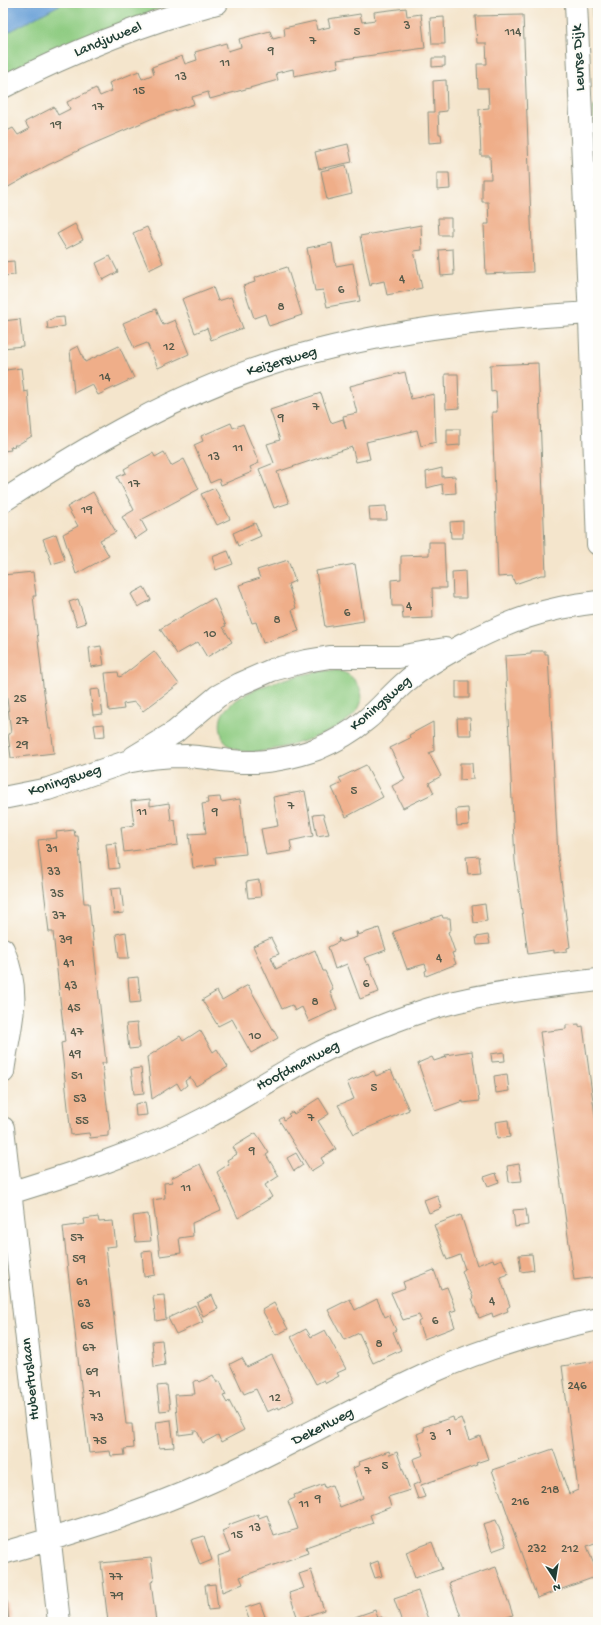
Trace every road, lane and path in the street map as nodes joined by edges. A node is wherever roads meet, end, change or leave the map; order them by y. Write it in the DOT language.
graph roads {
  1 [pos="217,3"];
  2 [pos="576,3"];
  3 [pos="3,87"];
  4 [pos="590,313"];
  5 [pos="3,501"];
  6 [pos="598,544"];
  7 [pos="598,602"];
  8 [pos="466,644"];
  9 [pos="126,762"];
  10 [pos="3,798"];
  11 [pos="3,949"];
  12 [pos="598,980"];
  13 [pos="3,1072"];
  14 [pos="3,1112"];
  15 [pos="4,1132"];
  16 [pos="7,1194"];
  17 [pos="598,1319"];
  18 [pos="49,1539"];
  19 [pos="3,1553"];
  20 [pos="59,1622"];
  1 -- 3 [label="street, Landjuweel"];
  2 -- 4 [label="street, Leurse Dijk"];
  4 -- 5 [label="street, Keizersweg"];
  4 -- 6 [label="street, Leurse Dijk"];
  7 -- 8 [label="street, Koningsweg"];
  8 -- 9 [label="street, Koningsweg"];
  8 -- 9 [label="street, Koningsweg"];
  9 -- 10 [label="street, Koningsweg"];
  11 -- 13 [label="street"];
  12 -- 16 [label="street, Hoofdmanweg"];
  14 -- 15 [label="street, Hubertuslaan"];
  15 -- 16 [label="street, Hubertuslaan"];
  16 -- 18 [label="street, Hubertuslaan"];
  17 -- 18 [label="street, Dekenweg"];
  18 -- 19 [label="street, Dekenweg"];
  18 -- 20 [label="street, Hubertuslaan"];
}
